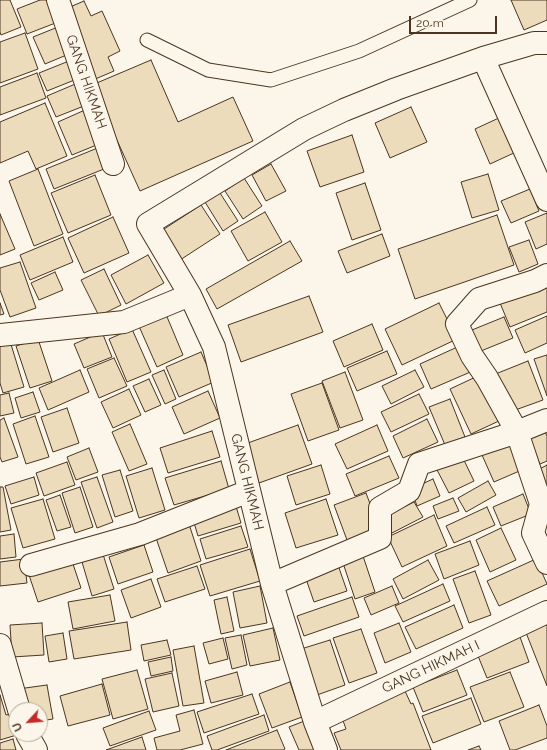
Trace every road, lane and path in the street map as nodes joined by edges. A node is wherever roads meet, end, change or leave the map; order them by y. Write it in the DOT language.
graph roads {
  1 [pos="58,0"];
  2 [pos="470,0"];
  3 [pos="147,40"];
  4 [pos="547,43"];
  5 [pos="483,58"];
  6 [pos="113,164"];
  7 [pos="547,200"];
  8 [pos="547,275"];
  9 [pos="190,295"];
  10 [pos="0,335"];
  11 [pos="547,420"];
  12 [pos="517,432"];
  13 [pos="249,491"];
  14 [pos="547,563"];
  15 [pos="31,565"];
  16 [pos="272,584"];
  17 [pos="547,612"];
  18 [pos="0,645"];
  19 [pos="16,702"];
  20 [pos="315,722"];
  21 [pos="326,750"];
  1 -- 6 [label="street, GANG HIKMAH"];
  2 -- 3 [label="lane"];
  4 -- 5 [label="street"];
  5 -- 7 [label="street"];
  5 -- 9 [label="street, GANG HIKMAH"];
  8 -- 12 [label="street"];
  9 -- 10 [label="street"];
  9 -- 13 [label="street, GANG HIKMAH"];
  11 -- 12 [label="street"];
  12 -- 14 [label="street"];
  12 -- 16 [label="street"];
  13 -- 15 [label="street"];
  13 -- 16 [label="street, GANG HIKMAH"];
  16 -- 20 [label="street, GANG HIKMAH"];
  17 -- 20 [label="street, GANG HIKMAH I"];
  18 -- 19 [label="street"];
  20 -- 21 [label="street, GANG HIKMAH"];
}
